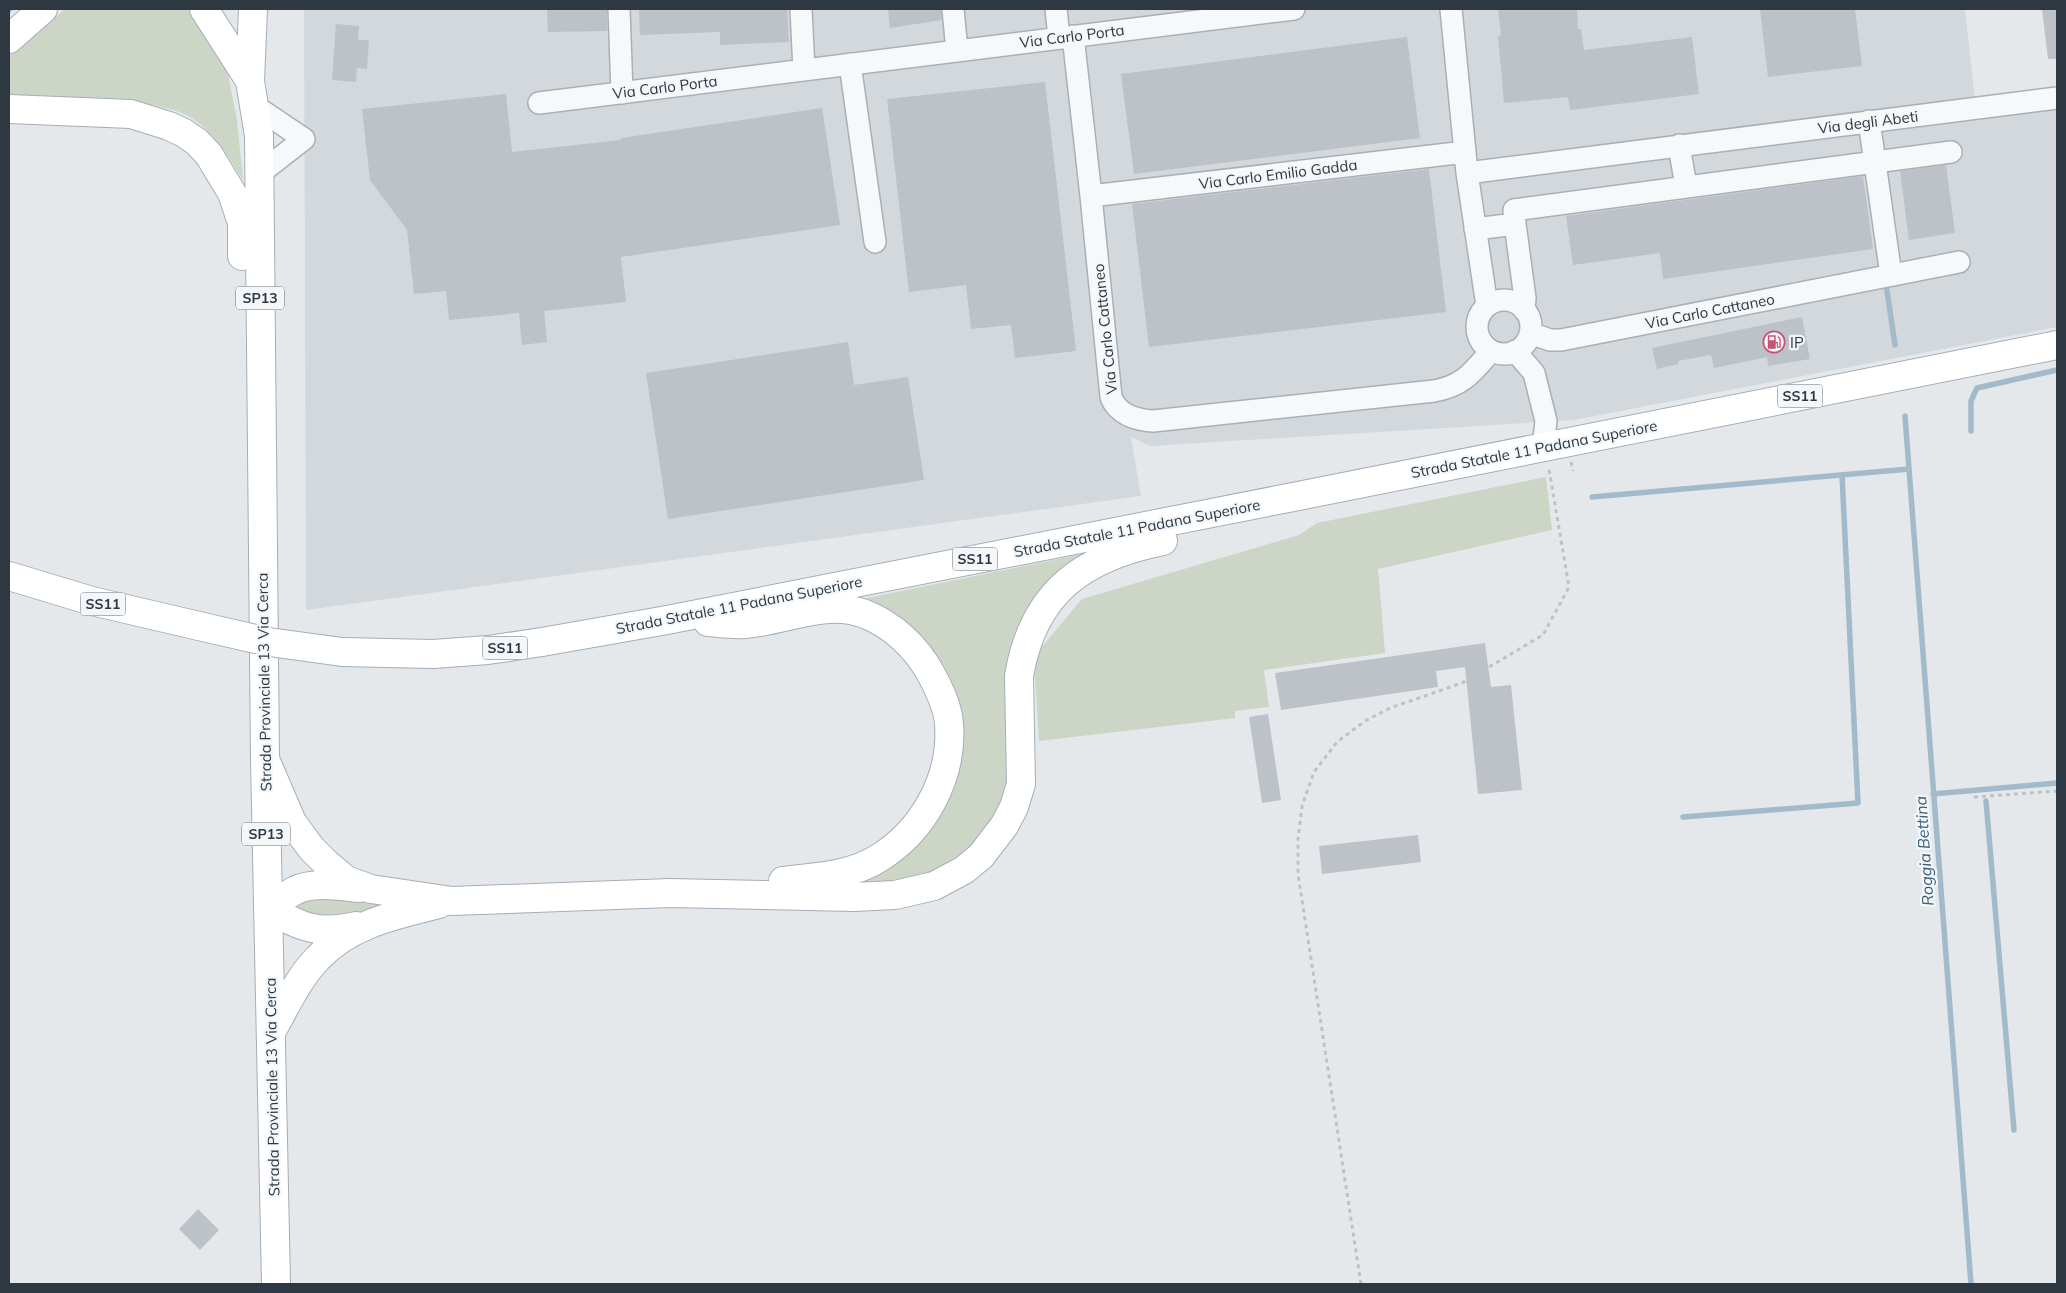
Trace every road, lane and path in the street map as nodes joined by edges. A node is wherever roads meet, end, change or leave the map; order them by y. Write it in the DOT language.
graph roads {
  1 [pos="204,9"];
  2 [pos="254,9"];
  3 [pos="619,9"];
  4 [pos="801,9"];
  5 [pos="953,9"];
  6 [pos="1056,9"];
  7 [pos="1294,9"];
  8 [pos="1451,9"];
  9 [pos="41,10"];
  10 [pos="1066,37"];
  11 [pos="9,39"];
  12 [pos="957,51"];
  13 [pos="850,64"];
  14 [pos="804,70"];
  15 [pos="622,92"];
  16 [pos="252,93"];
  17 [pos="2057,98"];
  18 [pos="539,103"];
  19 [pos="9,109"];
  20 [pos="1869,122"];
  21 [pos="1679,145"];
  22 [pos="1951,152"];
  23 [pos="1466,162"];
  24 [pos="1875,162"];
  25 [pos="259,174"];
  26 [pos="1686,187"];
  27 [pos="1091,196"];
  28 [pos="1515,224"];
  29 [pos="1475,229"];
  30 [pos="875,242"];
  31 [pos="1959,262"];
  32 [pos="1891,275"];
  33 [pos="1487,306"];
  34 [pos="1524,310"];
  35 [pos="1530,333"];
  36 [pos="2057,345"];
  37 [pos="1491,351"];
  38 [pos="1515,352"];
  39 [pos="1543,447"];
  40 [pos="1283,499"];
  41 [pos="262,516"];
  42 [pos="9,576"];
  43 [pos="667,620"];
  44 [pos="265,759"];
  45 [pos="2057,791"];
  46 [pos="1974,798"];
  47 [pos="371,889"];
  48 [pos="670,892"];
  49 [pos="452,901"];
  50 [pos="268,909"];
  51 [pos="373,921"];
  52 [pos="271,1032"];
  53 [pos="276,1284"];
  54 [pos="1361,1284"];
  1 -- 16 [label="main road, Strada Provinciale 13 Via Cerca / SP13"];
  2 -- 16 [label="main road, Strada Provinciale 13 Via Cerca / SP13"];
  3 -- 15 [label="street"];
  4 -- 14 [label="street"];
  5 -- 12 [label="street"];
  6 -- 10 [label="street, Via Carlo Cattaneo"];
  7 -- 10 [label="street, Via Carlo Porta"];
  8 -- 23 [label="street"];
  9 -- 11 [label="main road"];
  10 -- 12 [label="street, Via Carlo Porta"];
  10 -- 27 [label="street, Via Carlo Cattaneo"];
  12 -- 13 [label="street, Via Carlo Porta"];
  13 -- 14 [label="street, Via Carlo Porta"];
  13 -- 30 [label="street"];
  14 -- 15 [label="street, Via Carlo Porta"];
  15 -- 18 [label="street, Via Carlo Porta"];
  16 -- 25 [label="main road, Strada Provinciale 13 Via Cerca / SP13"];
  16 -- 25 [label="street"];
  17 -- 20 [label="street, Via degli Abeti"];
  19 -- 41 [label="main road"];
  20 -- 21 [label="street, Via degli Abeti"];
  20 -- 24 [label="street"];
  21 -- 23 [label="street, Via degli Abeti"];
  21 -- 26 [label="street"];
  22 -- 24 [label="street"];
  23 -- 27 [label="street, Via Carlo Emilio Gadda"];
  23 -- 29 [label="street"];
  24 -- 26 [label="street"];
  24 -- 32 [label="street"];
  25 -- 41 [label="main road, Strada Provinciale 13 Via Cerca / SP13"];
  26 -- 28 [label="street"];
  27 -- 37 [label="street, Via Carlo Cattaneo"];
  28 -- 29 [label="street"];
  28 -- 34 [label="street"];
  29 -- 33 [label="street"];
  31 -- 32 [label="street, Via Carlo Cattaneo"];
  32 -- 35 [label="street, Via Carlo Cattaneo"];
  33 -- 34 [label="street"];
  33 -- 37 [label="street"];
  34 -- 35 [label="street"];
  35 -- 38 [label="street"];
  36 -- 39 [label="main road, Strada Statale 11 Padana Superiore / SS11"];
  37 -- 38 [label="street"];
  38 -- 39 [label="street"];
  39 -- 40 [label="main road, Strada Statale 11 Padana Superiore / SS11"];
  39 -- 54 [label="path"];
  40 -- 43 [label="main road, Strada Statale 11 Padana Superiore / SS11"];
  40 -- 48 [label="main road"];
  41 -- 44 [label="main road, Strada Provinciale 13 Via Cerca / SP13"];
  42 -- 43 [label="main road, Strada Statale 11 Padana Superiore / SS11, bridge"];
  43 -- 48 [label="main road"];
  44 -- 47 [label="main road"];
  44 -- 50 [label="main road, Strada Provinciale 13 Via Cerca / SP13"];
  45 -- 46 [label="path"];
  47 -- 49 [label="main road"];
  47 -- 50 [label="main road"];
  48 -- 49 [label="main road"];
  49 -- 51 [label="main road"];
  50 -- 51 [label="main road"];
  50 -- 52 [label="main road, Strada Provinciale 13 Via Cerca / SP13"];
  51 -- 52 [label="main road"];
  52 -- 53 [label="main road, Strada Provinciale 13 Via Cerca / SP13"];
}
